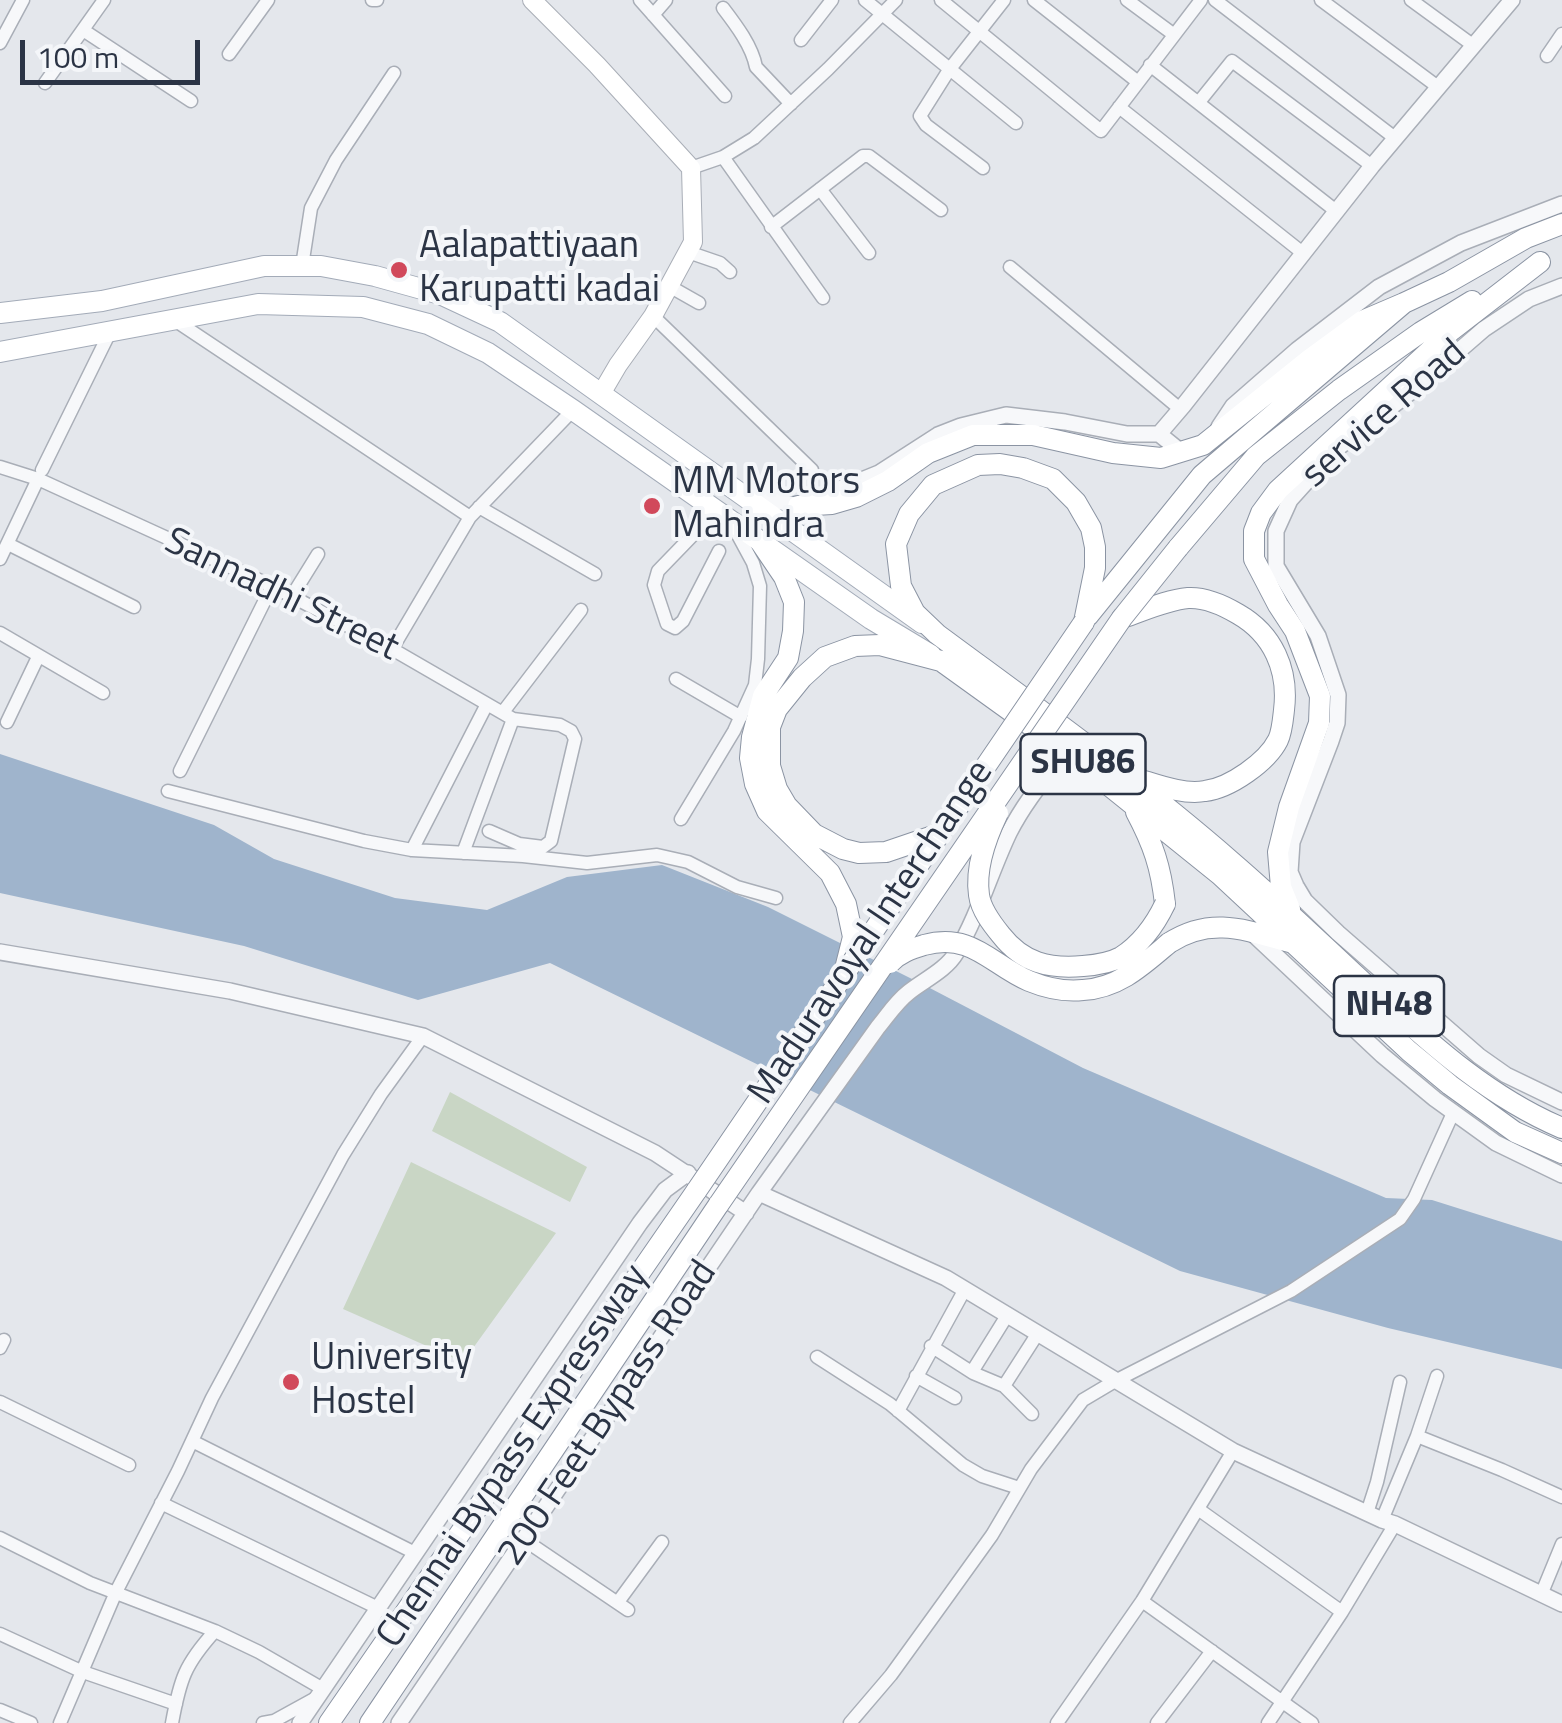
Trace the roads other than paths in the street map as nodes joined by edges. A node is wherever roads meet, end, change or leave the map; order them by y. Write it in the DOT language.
graph roads {
  1 [pos="23,0"];
  2 [pos="104,0"];
  3 [pos="268,0"];
  4 [pos="532,0"];
  5 [pos="640,0"];
  6 [pos="666,0"];
  7 [pos="832,0"];
  8 [pos="865,0"];
  9 [pos="896,0"];
  10 [pos="941,0"];
  11 [pos="1004,0"];
  12 [pos="1034,0"];
  13 [pos="1128,0"];
  14 [pos="1201,0"];
  15 [pos="1215,0"];
  16 [pos="1321,0"];
  17 [pos="1411,0"];
  18 [pos="1506,2"];
  19 [pos="723,8"];
  20 [pos="652,14"];
  21 [pos="882,15"];
  22 [pos="83,30"];
  23 [pos="980,32"];
  24 [pos="1174,34"];
  25 [pos="1562,34"];
  26 [pos="801,40"];
  27 [pos="0,42"];
  28 [pos="1474,46"];
  29 [pos="229,54"];
  30 [pos="1548,56"];
  31 [pos="1150,66"];
  32 [pos="949,70"];
  33 [pos="394,73"];
  34 [pos="1138,82"];
  35 [pos="45,83"];
  36 [pos="1438,87"];
  37 [pos="725,96"];
  38 [pos="192,102"];
  39 [pos="1199,102"];
  40 [pos="791,104"];
  41 [pos="1119,107"];
  42 [pos="1016,124"];
  43 [pos="1395,138"];
  44 [pos="722,157"];
  45 [pos="1372,166"];
  46 [pos="692,168"];
  47 [pos="982,168"];
  48 [pos="820,189"];
  49 [pos="1562,204"];
  50 [pos="941,210"];
  51 [pos="1336,211"];
  52 [pos="1562,224"];
  53 [pos="771,227"];
  54 [pos="688,252"];
  55 [pos="1562,253"];
  56 [pos="869,254"];
  57 [pos="1304,254"];
  58 [pos="1540,262"];
  59 [pos="302,266"];
  60 [pos="1010,267"];
  61 [pos="730,272"];
  62 [pos="670,286"];
  63 [pos="1562,286"];
  64 [pos="823,298"];
  65 [pos="699,302"];
  66 [pos="1404,303"];
  67 [pos="75,304"];
  68 [pos="0,313"];
  69 [pos="653,316"];
  70 [pos="172,318"];
  71 [pos="110,332"];
  72 [pos="78,337"];
  73 [pos="0,352"];
  74 [pos="601,394"];
  75 [pos="573,410"];
  76 [pos="1180,410"];
  77 [pos="1159,434"];
  78 [pos="1215,435"];
  79 [pos="1180,451"];
  80 [pos="0,467"];
  81 [pos="812,470"];
  82 [pos="40,475"];
  83 [pos="741,492"];
  84 [pos="798,506"];
  85 [pos="474,512"];
  86 [pos="723,515"];
  87 [pos="759,540"];
  88 [pos="8,544"];
  89 [pos="718,551"];
  90 [pos="318,554"];
  91 [pos="0,559"];
  92 [pos="594,574"];
  93 [pos="272,586"];
  94 [pos="292,596"];
  95 [pos="134,607"];
  96 [pos="581,610"];
  97 [pos="1122,618"];
  98 [pos="1084,622"];
  99 [pos="0,634"];
  100 [pos="937,634"];
  101 [pos="392,649"];
  102 [pos="38,657"];
  103 [pos="942,661"];
  104 [pos="676,679"];
  105 [pos="103,693"];
  106 [pos="487,704"];
  107 [pos="508,715"];
  108 [pos="741,717"];
  109 [pos="7,722"];
  110 [pos="1066,751"];
  111 [pos="1020,766"];
  112 [pos="180,772"];
  113 [pos="1130,777"];
  114 [pos="168,791"];
  115 [pos="1130,801"];
  116 [pos="681,819"];
  117 [pos="489,831"];
  118 [pos="939,834"];
  119 [pos="412,850"];
  120 [pos="463,853"];
  121 [pos="1226,868"];
  122 [pos="776,898"];
  123 [pos="1302,925"];
  124 [pos="1251,932"];
  125 [pos="0,952"];
  126 [pos="844,976"];
  127 [pos="868,986"];
  128 [pos="1363,1022"];
  129 [pos="423,1036"];
  130 [pos="1562,1102"];
  131 [pos="1453,1112"];
  132 [pos="1562,1128"];
  133 [pos="1562,1153"];
  134 [pos="1562,1174"];
  135 [pos="692,1182"];
  136 [pos="759,1193"];
  137 [pos="719,1204"];
  138 [pos="746,1212"];
  139 [pos="964,1289"];
  140 [pos="1008,1314"];
  141 [pos="1038,1333"];
  142 [pos="931,1346"];
  143 [pos="817,1357"];
  144 [pos="975,1367"];
  145 [pos="916,1376"];
  146 [pos="1437,1376"];
  147 [pos="1115,1381"];
  148 [pos="1400,1382"];
  149 [pos="1004,1386"];
  150 [pos="955,1398"];
  151 [pos="0,1402"];
  152 [pos="898,1410"];
  153 [pos="1032,1414"];
  154 [pos="1417,1436"];
  155 [pos="192,1441"];
  156 [pos="1233,1451"];
  157 [pos="129,1465"];
  158 [pos="1019,1488"];
  159 [pos="1562,1497"];
  160 [pos="161,1503"];
  161 [pos="1198,1508"];
  162 [pos="1381,1519"];
  163 [pos="0,1538"];
  164 [pos="524,1539"];
  165 [pos="662,1542"];
  166 [pos="1562,1544"];
  167 [pos="415,1554"];
  168 [pos="116,1592"];
  169 [pos="1541,1595"];
  170 [pos="1142,1601"];
  171 [pos="1562,1604"];
  172 [pos="378,1608"];
  173 [pos="1342,1612"];
  174 [pos="215,1631"];
  175 [pos="0,1634"];
  176 [pos="1212,1651"];
  177 [pos="83,1672"];
  178 [pos="320,1693"];
  179 [pos="1284,1702"];
  180 [pos="176,1704"];
  181 [pos="0,1710"];
  182 [pos="31,1723"];
  183 [pos="60,1723"];
  184 [pos="172,1723"];
  185 [pos="262,1723"];
  186 [pos="300,1723"];
  187 [pos="329,1723"];
  188 [pos="370,1723"];
  189 [pos="398,1723"];
  190 [pos="850,1723"];
  191 [pos="1058,1723"];
  192 [pos="1157,1723"];
  193 [pos="1268,1723"];
  194 [pos="1312,1723"];
  1 -- 27 [label="street"];
  2 -- 22 [label="street"];
  3 -- 29 [label="street"];
  4 -- 46 [label="main road"];
  5 -- 20 [label="street"];
  6 -- 20 [label="street"];
  7 -- 26 [label="street"];
  8 -- 21 [label="street"];
  9 -- 21 [label="street"];
  10 -- 23 [label="street"];
  11 -- 23 [label="street"];
  12 -- 34 [label="street"];
  13 -- 24 [label="street"];
  14 -- 24 [label="street"];
  15 -- 43 [label="street"];
  16 -- 36 [label="street"];
  17 -- 28 [label="street"];
  18 -- 28 [label="street"];
  19 -- 40 [label="street"];
  20 -- 37 [label="street"];
  21 -- 32 [label="street"];
  21 -- 40 [label="street"];
  22 -- 35 [label="street"];
  22 -- 38 [label="street"];
  23 -- 32 [label="street"];
  23 -- 41 [label="street"];
  24 -- 31 [label="street"];
  25 -- 30 [label="street"];
  28 -- 36 [label="street"];
  31 -- 34 [label="street"];
  31 -- 39 [label="street"];
  32 -- 42 [label="street"];
  32 -- 47 [label="street"];
  33 -- 59 [label="street"];
  34 -- 41 [label="street"];
  36 -- 43 [label="street"];
  39 -- 45 [label="street"];
  39 -- 51 [label="street"];
  40 -- 44 [label="street"];
  41 -- 57 [label="street"];
  43 -- 45 [label="street"];
  44 -- 46 [label="street"];
  44 -- 53 [label="street"];
  45 -- 51 [label="street"];
  46 -- 54 [label="main road"];
  48 -- 50 [label="street"];
  48 -- 53 [label="street"];
  48 -- 56 [label="street"];
  49 -- 78 [label="street"];
  51 -- 57 [label="street"];
  52 -- 66 [label="main road"];
  53 -- 64 [label="street"];
  54 -- 61 [label="street"];
  54 -- 62 [label="main road"];
  55 -- 58 [label="main road"];
  57 -- 76 [label="street"];
  58 -- 97 [label="main road, Maduravoyal Interchange, bridge"];
  58 -- 123 [label="main road"];
  59 -- 67 [label="main road, SHU86"];
  59 -- 74 [label="main road, SHU86"];
  60 -- 76 [label="street"];
  62 -- 65 [label="street"];
  62 -- 69 [label="main road"];
  63 -- 123 [label="street, service Road"];
  66 -- 78 [label="main road"];
  66 -- 98 [label="main road, Maduravoyal Interchange"];
  67 -- 68 [label="main road, SHU86"];
  67 -- 72 [label="main road"];
  69 -- 74 [label="main road"];
  69 -- 81 [label="street"];
  70 -- 71 [label="main road, SHU86"];
  70 -- 75 [label="main road, SHU86"];
  70 -- 85 [label="street"];
  71 -- 72 [label="main road, SHU86"];
  71 -- 82 [label="street"];
  72 -- 73 [label="main road, SHU86"];
  74 -- 83 [label="main road, SHU86"];
  75 -- 85 [label="street"];
  75 -- 86 [label="main road, SHU86"];
  76 -- 77 [label="street"];
  77 -- 79 [label="street"];
  77 -- 84 [label="street"];
  78 -- 79 [label="main road"];
  79 -- 84 [label="main road"];
  80 -- 82 [label="street, Sannadhi Street"];
  82 -- 88 [label="street"];
  82 -- 93 [label="street, Sannadhi Street"];
  83 -- 84 [label="street"];
  83 -- 100 [label="main road, SHU86"];
  85 -- 92 [label="street"];
  85 -- 101 [label="street"];
  86 -- 87 [label="main road, SHU86"];
  86 -- 89 [label="street"];
  86 -- 108 [label="street"];
  87 -- 103 [label="main road, SHU86"];
  87 -- 126 [label="main road"];
  88 -- 91 [label="street"];
  88 -- 95 [label="street"];
  90 -- 94 [label="street"];
  93 -- 94 [label="street, Sannadhi Street"];
  93 -- 112 [label="street"];
  94 -- 101 [label="street, Sannadhi Street"];
  96 -- 107 [label="street"];
  97 -- 111 [label="main road, Maduravoyal Interchange, bridge"];
  97 -- 113 [label="main road"];
  98 -- 100 [label="main road"];
  98 -- 118 [label="main road, Maduravoyal Interchange, bridge"];
  99 -- 102 [label="street"];
  100 -- 113 [label="main road, SHU86"];
  101 -- 106 [label="street, Sannadhi Street"];
  102 -- 105 [label="street"];
  102 -- 109 [label="street"];
  103 -- 110 [label="main road, SHU86"];
  103 -- 118 [label="main road"];
  104 -- 108 [label="street"];
  106 -- 107 [label="street, Sannadhi Street"];
  106 -- 119 [label="street"];
  107 -- 117 [label="street, Sannadhi Street"];
  107 -- 120 [label="street"];
  108 -- 116 [label="street"];
  110 -- 115 [label="main road, SHU86"];
  110 -- 136 [label="street, 200 Feet Bypass Road"];
  111 -- 115 [label="main road, bridge"];
  111 -- 127 [label="main road, Maduravoyal Interchange, bridge"];
  113 -- 121 [label="main road, NH48"];
  114 -- 119 [label="street"];
  115 -- 121 [label="main road, SHU86"];
  118 -- 126 [label="main road, Maduravoyal Interchange, bridge"];
  119 -- 120 [label="street"];
  120 -- 122 [label="street"];
  121 -- 123 [label="main road, NH48"];
  123 -- 124 [label="main road"];
  123 -- 128 [label="main road, NH48"];
  123 -- 130 [label="street"];
  123 -- 132 [label="main road, NH48"];
  124 -- 127 [label="main road, bridge"];
  124 -- 128 [label="street"];
  125 -- 129 [label="street"];
  126 -- 135 [label="main road, Maduravoyal Interchange, bridge"];
  127 -- 137 [label="main road, Maduravoyal Interchange, bridge"];
  128 -- 131 [label="street"];
  128 -- 133 [label="main road, NH48"];
  129 -- 135 [label="street"];
  129 -- 155 [label="street"];
  131 -- 134 [label="street"];
  131 -- 147 [label="street"];
  135 -- 138 [label="street"];
  135 -- 167 [label="street"];
  135 -- 187 [label="main road, Chennai Bypass Expressway"];
  136 -- 138 [label="street, 200 Feet Bypass Road"];
  136 -- 139 [label="street"];
  137 -- 188 [label="main road, Chennai Bypass Expressway"];
  138 -- 164 [label="street, 200 Feet Bypass Road"];
  139 -- 140 [label="street"];
  139 -- 142 [label="street"];
  140 -- 141 [label="street"];
  140 -- 144 [label="street"];
  141 -- 147 [label="street"];
  141 -- 149 [label="street"];
  142 -- 145 [label="street"];
  142 -- 149 [label="street"];
  143 -- 152 [label="street"];
  145 -- 150 [label="street"];
  145 -- 152 [label="street"];
  146 -- 154 [label="street"];
  147 -- 156 [label="street"];
  147 -- 158 [label="street"];
  148 -- 162 [label="street"];
  149 -- 153 [label="street"];
  151 -- 157 [label="street"];
  152 -- 158 [label="street"];
  154 -- 159 [label="street"];
  154 -- 162 [label="street"];
  155 -- 160 [label="street"];
  155 -- 167 [label="street"];
  156 -- 161 [label="street"];
  156 -- 162 [label="street"];
  158 -- 190 [label="street"];
  160 -- 168 [label="street"];
  160 -- 172 [label="street"];
  161 -- 170 [label="street"];
  161 -- 173 [label="street"];
  162 -- 169 [label="street"];
  162 -- 173 [label="street"];
  163 -- 168 [label="street"];
  164 -- 165 [label="street"];
  164 -- 189 [label="street, 200 Feet Bypass Road"];
  166 -- 169 [label="street"];
  167 -- 172 [label="street"];
  168 -- 174 [label="street"];
  168 -- 177 [label="street"];
  169 -- 171 [label="street"];
  170 -- 176 [label="street"];
  170 -- 191 [label="street"];
  172 -- 178 [label="street"];
  173 -- 179 [label="street"];
  174 -- 178 [label="street"];
  174 -- 180 [label="street"];
  175 -- 177 [label="street"];
  176 -- 179 [label="street"];
  176 -- 192 [label="street"];
  177 -- 180 [label="street"];
  177 -- 183 [label="street"];
  178 -- 185 [label="street"];
  178 -- 186 [label="street"];
  179 -- 193 [label="street"];
  179 -- 194 [label="street"];
  180 -- 184 [label="street"];
  181 -- 182 [label="street"];
}
